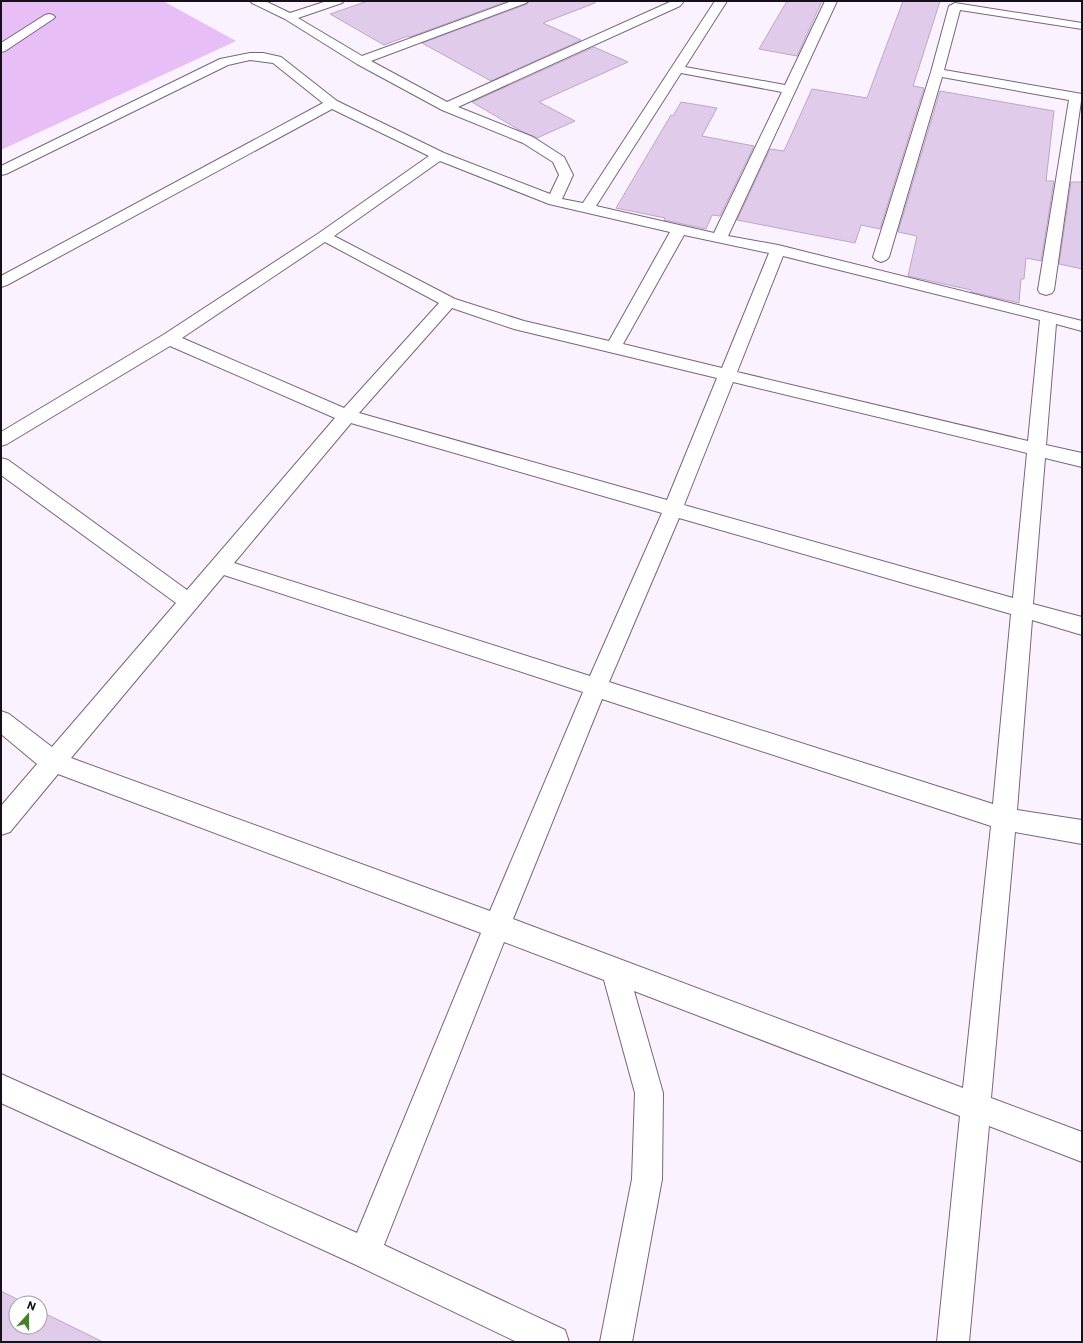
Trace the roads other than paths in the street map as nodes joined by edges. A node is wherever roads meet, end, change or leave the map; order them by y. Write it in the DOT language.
graph roads {
  1 [pos="256,1"];
  2 [pos="338,1"];
  3 [pos="522,1"];
  4 [pos="678,1"];
  5 [pos="721,1"];
  6 [pos="831,1"];
  7 [pos="956,4"];
  8 [pos="49,17"];
  9 [pos="289,17"];
  10 [pos="1082,26"];
  11 [pos="1,48"];
  12 [pos="362,61"];
  13 [pos="677,69"];
  14 [pos="937,72"];
  15 [pos="789,89"];
  16 [pos="1079,97"];
  17 [pos="332,104"];
  18 [pos="447,106"];
  19 [pos="439,156"];
  20 [pos="1,171"];
  21 [pos="554,201"];
  22 [pos="587,209"];
  23 [pos="679,230"];
  24 [pos="324,236"];
  25 [pos="719,239"];
  26 [pos="778,250"];
  27 [pos="881,257"];
  28 [pos="1,282"];
  29 [pos="1046,290"];
  30 [pos="448,302"];
  31 [pos="1048,318"];
  32 [pos="1082,326"];
  33 [pos="168,339"];
  34 [pos="613,348"];
  35 [pos="727,376"];
  36 [pos="347,416"];
  37 [pos="1,440"];
  38 [pos="1037,450"];
  39 [pos="1082,460"];
  40 [pos="1,465"];
  41 [pos="673,509"];
  42 [pos="220,566"];
  43 [pos="189,602"];
  44 [pos="1022,609"];
  45 [pos="1082,626"];
  46 [pos="596,687"];
  47 [pos="1,721"];
  48 [pos="52,762"];
  49 [pos="1004,819"];
  50 [pos="1,824"];
  51 [pos="1082,832"];
  52 [pos="497,926"];
  53 [pos="615,970"];
  54 [pos="1,1088"];
  55 [pos="975,1107"];
  56 [pos="1082,1147"];
  57 [pos="365,1253"];
  58 [pos="543,1340"];
  59 [pos="616,1342"];
  60 [pos="953,1342"];
  1 -- 9 [label="street"];
  2 -- 9 [label="street"];
  3 -- 12 [label="street"];
  4 -- 18 [label="street"];
  5 -- 13 [label="street"];
  6 -- 15 [label="street"];
  7 -- 10 [label="street"];
  7 -- 14 [label="street"];
  8 -- 11 [label="street"];
  9 -- 12 [label="street"];
  12 -- 18 [label="street"];
  13 -- 15 [label="street"];
  13 -- 22 [label="street"];
  14 -- 16 [label="street"];
  14 -- 27 [label="street"];
  15 -- 25 [label="street"];
  16 -- 29 [label="street"];
  17 -- 19 [label="street"];
  17 -- 20 [label="street"];
  17 -- 28 [label="street"];
  18 -- 21 [label="street"];
  19 -- 21 [label="street"];
  19 -- 24 [label="street"];
  21 -- 22 [label="street"];
  22 -- 23 [label="street"];
  23 -- 25 [label="street"];
  23 -- 34 [label="street"];
  24 -- 30 [label="street"];
  24 -- 33 [label="street"];
  25 -- 26 [label="street"];
  26 -- 31 [label="street"];
  26 -- 35 [label="street"];
  30 -- 34 [label="street"];
  30 -- 36 [label="street"];
  31 -- 32 [label="street"];
  31 -- 38 [label="street"];
  33 -- 36 [label="street"];
  33 -- 37 [label="street"];
  34 -- 35 [label="street"];
  35 -- 38 [label="street"];
  35 -- 41 [label="street"];
  36 -- 41 [label="street"];
  36 -- 42 [label="street"];
  38 -- 39 [label="street"];
  38 -- 44 [label="street"];
  40 -- 43 [label="street"];
  41 -- 44 [label="street"];
  41 -- 46 [label="street"];
  42 -- 43 [label="street"];
  42 -- 46 [label="street"];
  43 -- 48 [label="street"];
  44 -- 45 [label="street"];
  44 -- 49 [label="street"];
  46 -- 49 [label="street"];
  46 -- 52 [label="street"];
  47 -- 48 [label="street"];
  48 -- 50 [label="street"];
  48 -- 52 [label="street"];
  49 -- 51 [label="street"];
  49 -- 55 [label="street"];
  52 -- 53 [label="street"];
  52 -- 57 [label="street"];
  53 -- 55 [label="street"];
  53 -- 59 [label="street"];
  54 -- 57 [label="street"];
  55 -- 56 [label="street"];
  55 -- 60 [label="street"];
  57 -- 58 [label="street"];
}
